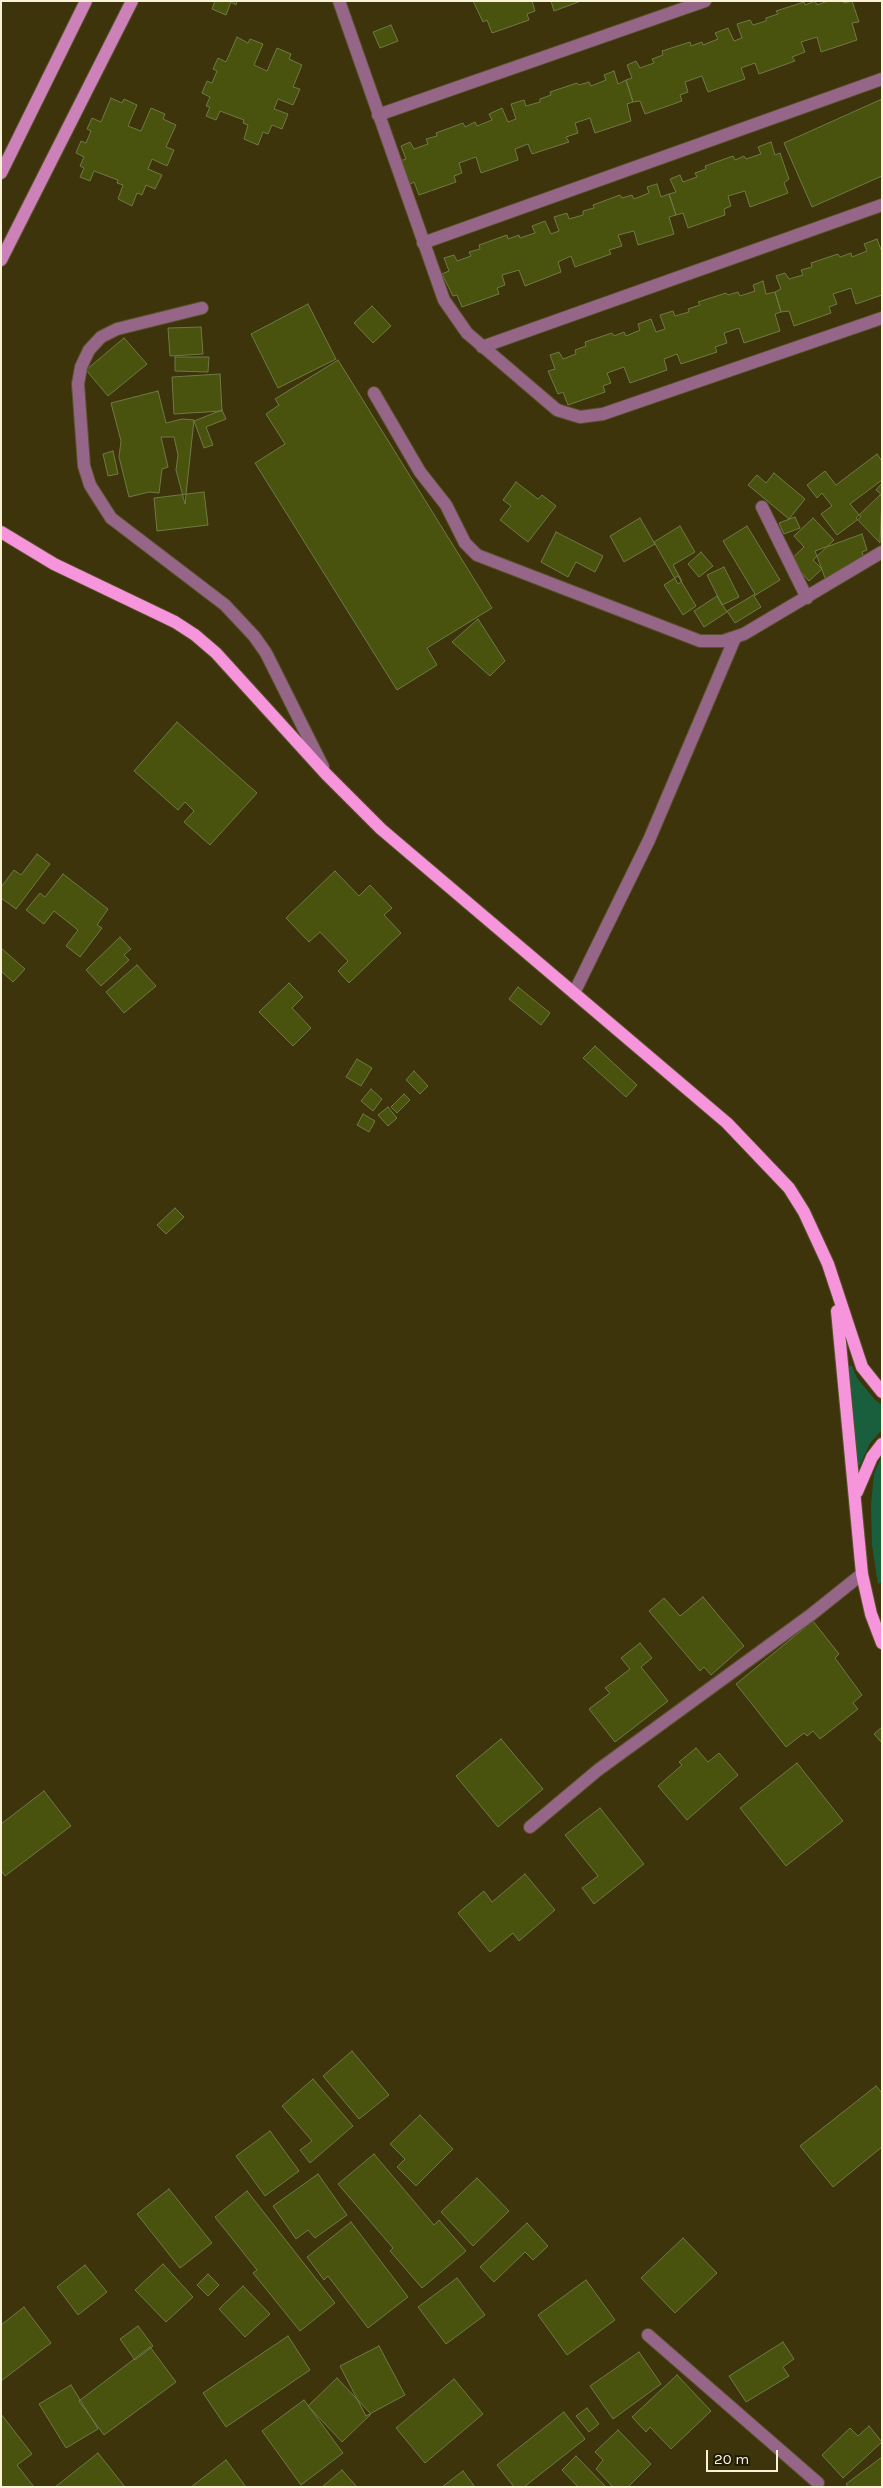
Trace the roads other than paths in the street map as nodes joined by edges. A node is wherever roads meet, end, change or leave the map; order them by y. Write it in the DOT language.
graph roads {
  1 [pos="86,1"];
  2 [pos="132,1"];
  3 [pos="339,1"];
  4 [pos="706,1"];
  5 [pos="882,79"];
  6 [pos="378,114"];
  7 [pos="1,173"];
  8 [pos="882,205"];
  9 [pos="423,243"];
  10 [pos="1,260"];
  11 [pos="202,308"];
  12 [pos="882,318"];
  13 [pos="482,347"];
  14 [pos="374,392"];
  15 [pos="762,507"];
  16 [pos="1,532"];
  17 [pos="882,552"];
  18 [pos="807,598"];
  19 [pos="735,638"];
  20 [pos="326,774"];
  21 [pos="574,993"];
  22 [pos="835,1291"];
  23 [pos="882,1392"];
  24 [pos="882,1444"];
  25 [pos="856,1495"];
  26 [pos="862,1574"];
  27 [pos="882,1643"];
  28 [pos="530,1827"];
  29 [pos="648,2335"];
  30 [pos="816,2485"];
  1 -- 7 [label="street"];
  2 -- 10 [label="street"];
  3 -- 6 [label="street"];
  4 -- 6 [label="street"];
  5 -- 9 [label="street"];
  6 -- 9 [label="street"];
  8 -- 13 [label="street"];
  9 -- 13 [label="street"];
  11 -- 20 [label="street"];
  12 -- 13 [label="street"];
  14 -- 19 [label="street"];
  15 -- 18 [label="street"];
  16 -- 20 [label="main road"];
  17 -- 18 [label="street"];
  18 -- 19 [label="street"];
  19 -- 21 [label="street"];
  20 -- 21 [label="main road"];
  21 -- 22 [label="main road"];
  22 -- 23 [label="main road"];
  22 -- 25 [label="main road"];
  24 -- 25 [label="main road"];
  25 -- 26 [label="main road"];
  26 -- 27 [label="main road"];
  26 -- 28 [label="street"];
  29 -- 30 [label="street"];
}
